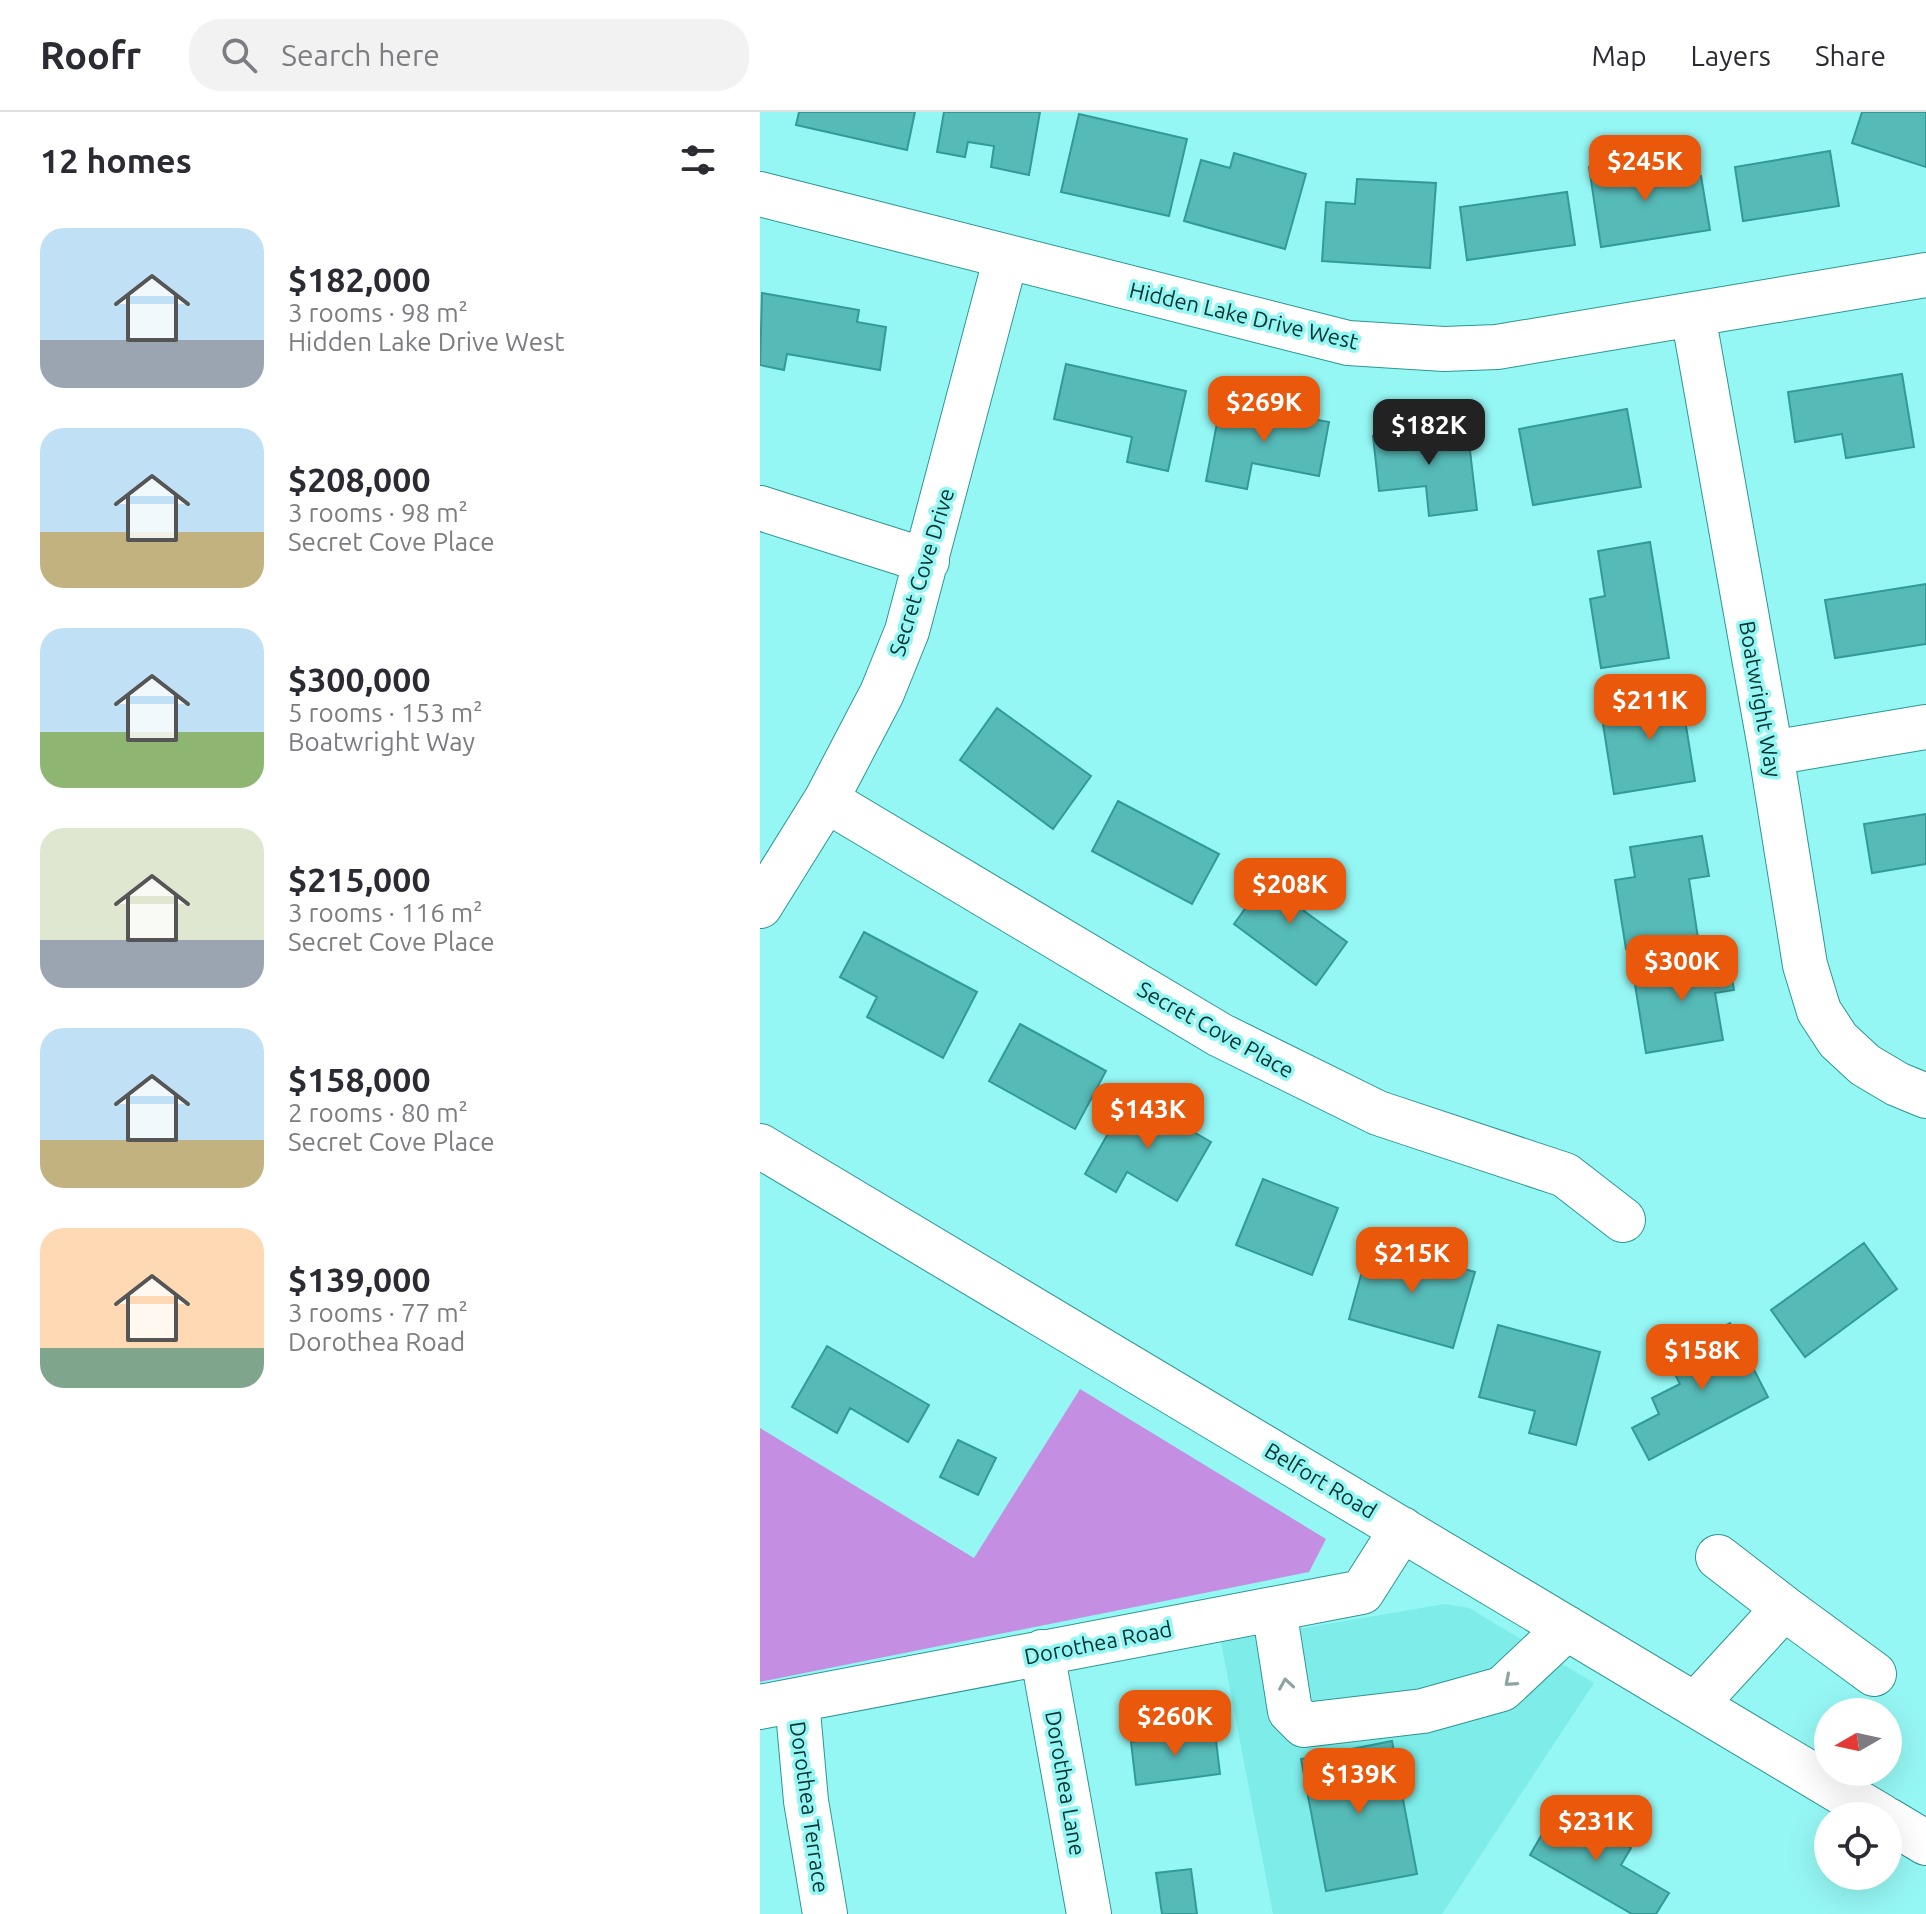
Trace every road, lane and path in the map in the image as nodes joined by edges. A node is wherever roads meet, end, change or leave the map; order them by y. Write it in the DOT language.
graph roads {
  1 [pos="760,194"];
  2 [pos="1006,257"];
  3 [pos="1926,275"];
  4 [pos="1693,315"];
  5 [pos="760,508"];
  6 [pos="927,561"];
  7 [pos="1926,727"];
  8 [pos="1771,753"];
  9 [pos="826,800"];
  10 [pos="760,906"];
  11 [pos="1926,1096"];
  12 [pos="760,1146"];
  13 [pos="1623,1220"];
  14 [pos="1402,1529"];
  15 [pos="1718,1557"];
  16 [pos="1784,1608"];
  17 [pos="1274,1609"];
  18 [pos="1567,1628"];
  19 [pos="1042,1652"];
  20 [pos="1874,1674"];
  21 [pos="778,1703"];
  22 [pos="1695,1705"];
  23 [pos="1858,1802"];
  24 [pos="1902,1828"];
  25 [pos="1926,1843"];
  26 [pos="825,1914"];
  27 [pos="1089,1914"];
  1 -- 2 [label="street, Hidden Lake Drive West"];
  2 -- 4 [label="street, Hidden Lake Drive West"];
  2 -- 6 [label="street, Secret Cove Drive"];
  3 -- 4 [label="street, Hidden Lake Drive West"];
  4 -- 8 [label="street, Boatwright Way"];
  5 -- 6 [label="street"];
  6 -- 9 [label="street, Secret Cove Drive"];
  7 -- 8 [label="street"];
  8 -- 11 [label="street, Boatwright Way"];
  9 -- 10 [label="street, Secret Cove Drive"];
  9 -- 13 [label="street, Secret Cove Place"];
  12 -- 14 [label="street, Belfort Road"];
  14 -- 17 [label="street, Dorothea Road"];
  14 -- 18 [label="street, Belfort Road"];
  15 -- 16 [label="street"];
  16 -- 20 [label="street"];
  16 -- 22 [label="street"];
  18 -- 17 [label="street, one-way"];
  17 -- 19 [label="street, Dorothea Road"];
  18 -- 22 [label="street, Belfort Road"];
  19 -- 21 [label="street, Dorothea Road"];
  19 -- 27 [label="street, Dorothea Lane"];
  21 -- 26 [label="street, Dorothea Terrace"];
  22 -- 23 [label="street, Belfort Road"];
  24 -- 25 [label="street"];
}
